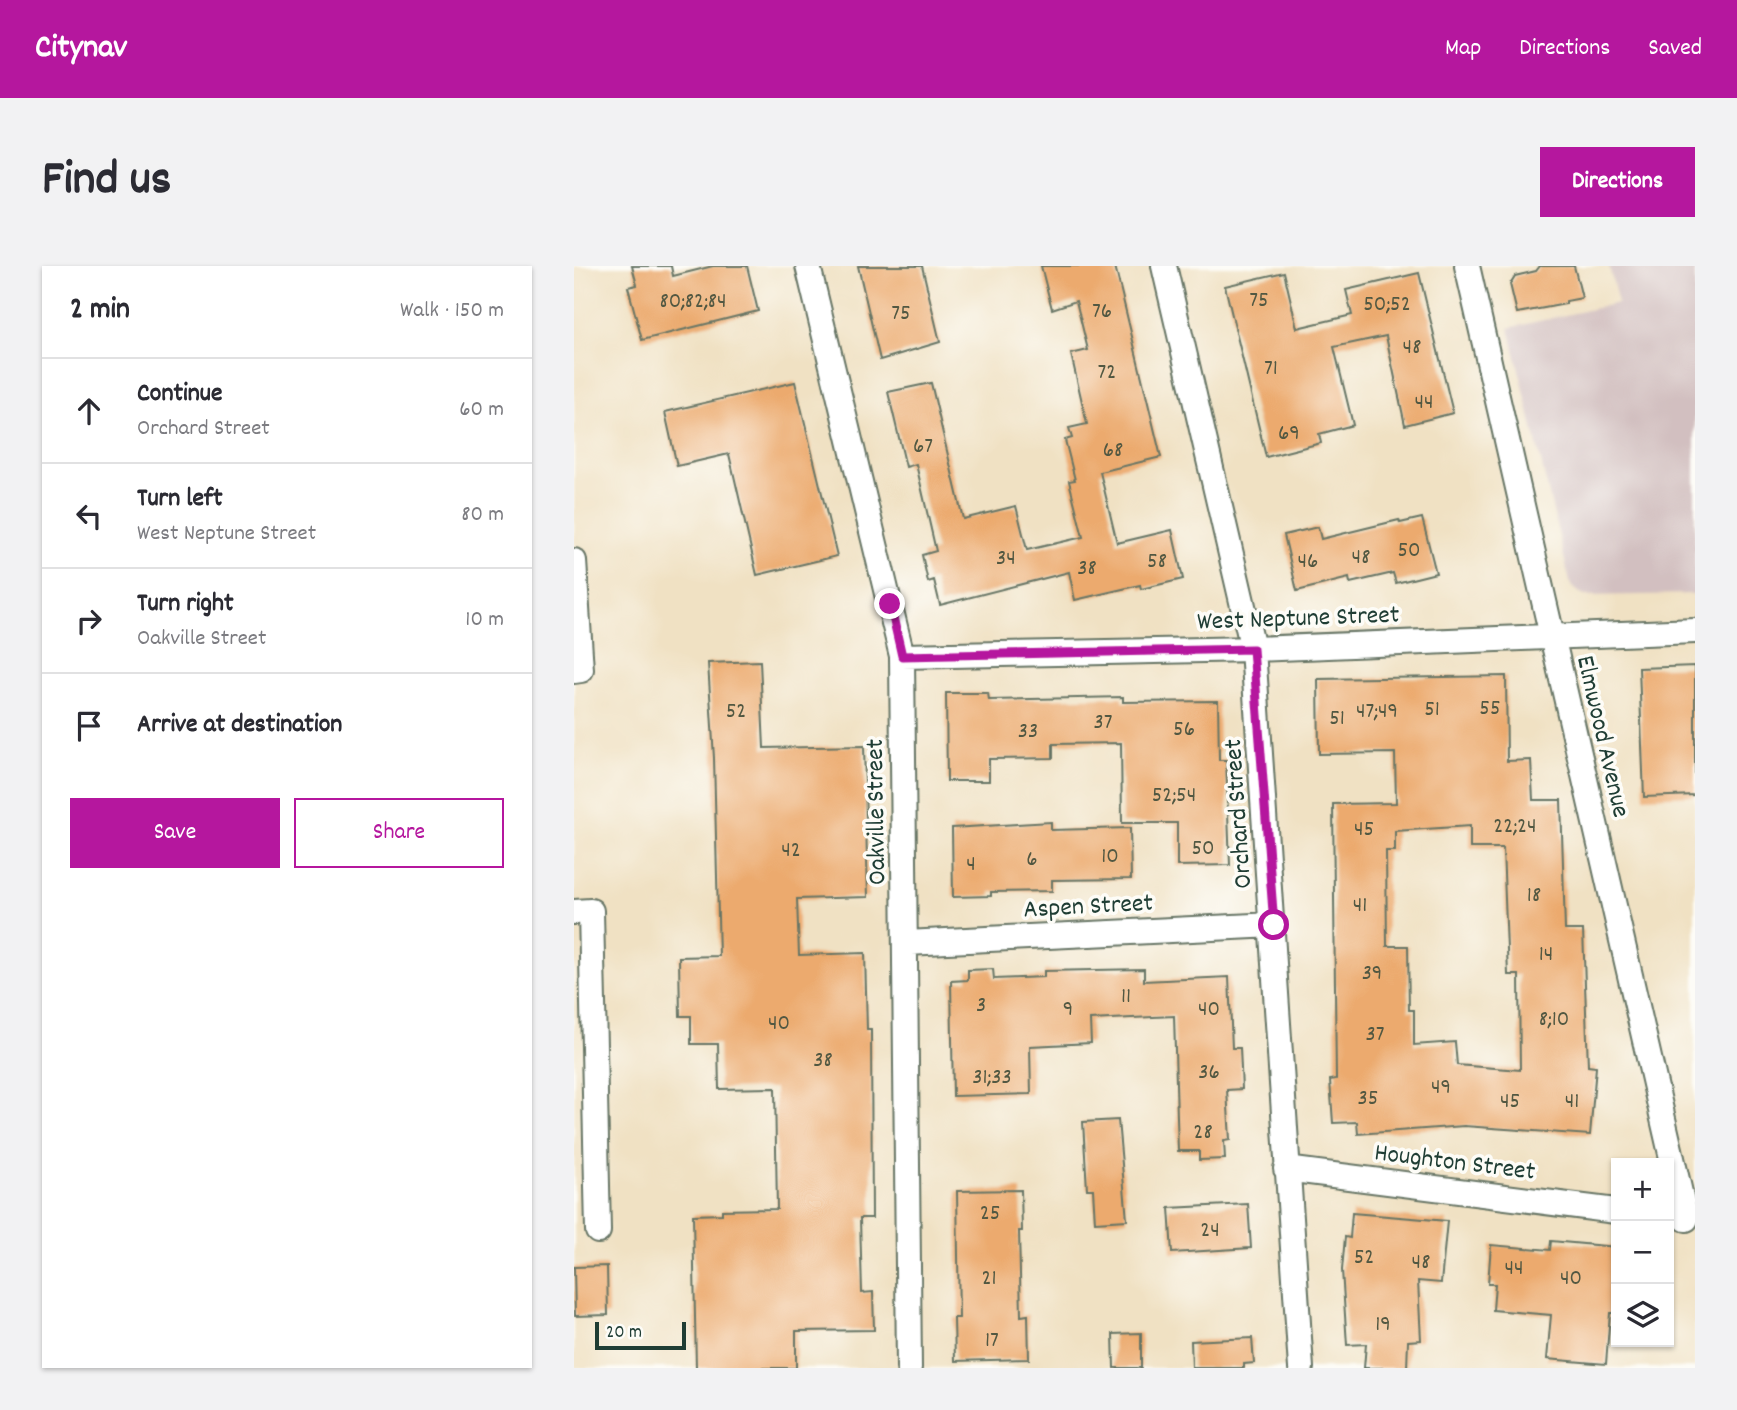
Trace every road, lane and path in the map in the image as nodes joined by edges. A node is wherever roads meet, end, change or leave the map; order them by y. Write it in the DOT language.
graph roads {
  1 [pos="808,266"];
  2 [pos="1164,266"];
  3 [pos="1467,266"];
  4 [pos="574,561"];
  5 [pos="1695,631"];
  6 [pos="1552,635"];
  7 [pos="1253,649"];
  8 [pos="902,656"];
  9 [pos="574,671"];
  10 [pos="574,912"];
  11 [pos="1274,925"];
  12 [pos="906,943"];
  13 [pos="1286,1169"];
  14 [pos="1611,1209"];
  15 [pos="1683,1219"];
  16 [pos="597,1231"];
  17 [pos="909,1368"];
  18 [pos="1301,1368"];
  1 -- 8 [label="street, Oakville Street"];
  2 -- 7 [label="street, Orchard Street"];
  3 -- 6 [label="street, Elmwood Avenue"];
  4 -- 9 [label="street"];
  5 -- 6 [label="street, West Neptune Street"];
  6 -- 7 [label="street, West Neptune Street"];
  6 -- 15 [label="street, Elmwood Avenue"];
  7 -- 8 [label="street, West Neptune Street"];
  7 -- 11 [label="street, Orchard Street"];
  8 -- 12 [label="street, Oakville Street"];
  10 -- 16 [label="street"];
  11 -- 12 [label="street, Aspen Street"];
  11 -- 13 [label="street, Orchard Street"];
  12 -- 17 [label="street, Oakville Street"];
  13 -- 14 [label="street, Houghton Street"];
  13 -- 18 [label="street, Orchard Street"];
}
